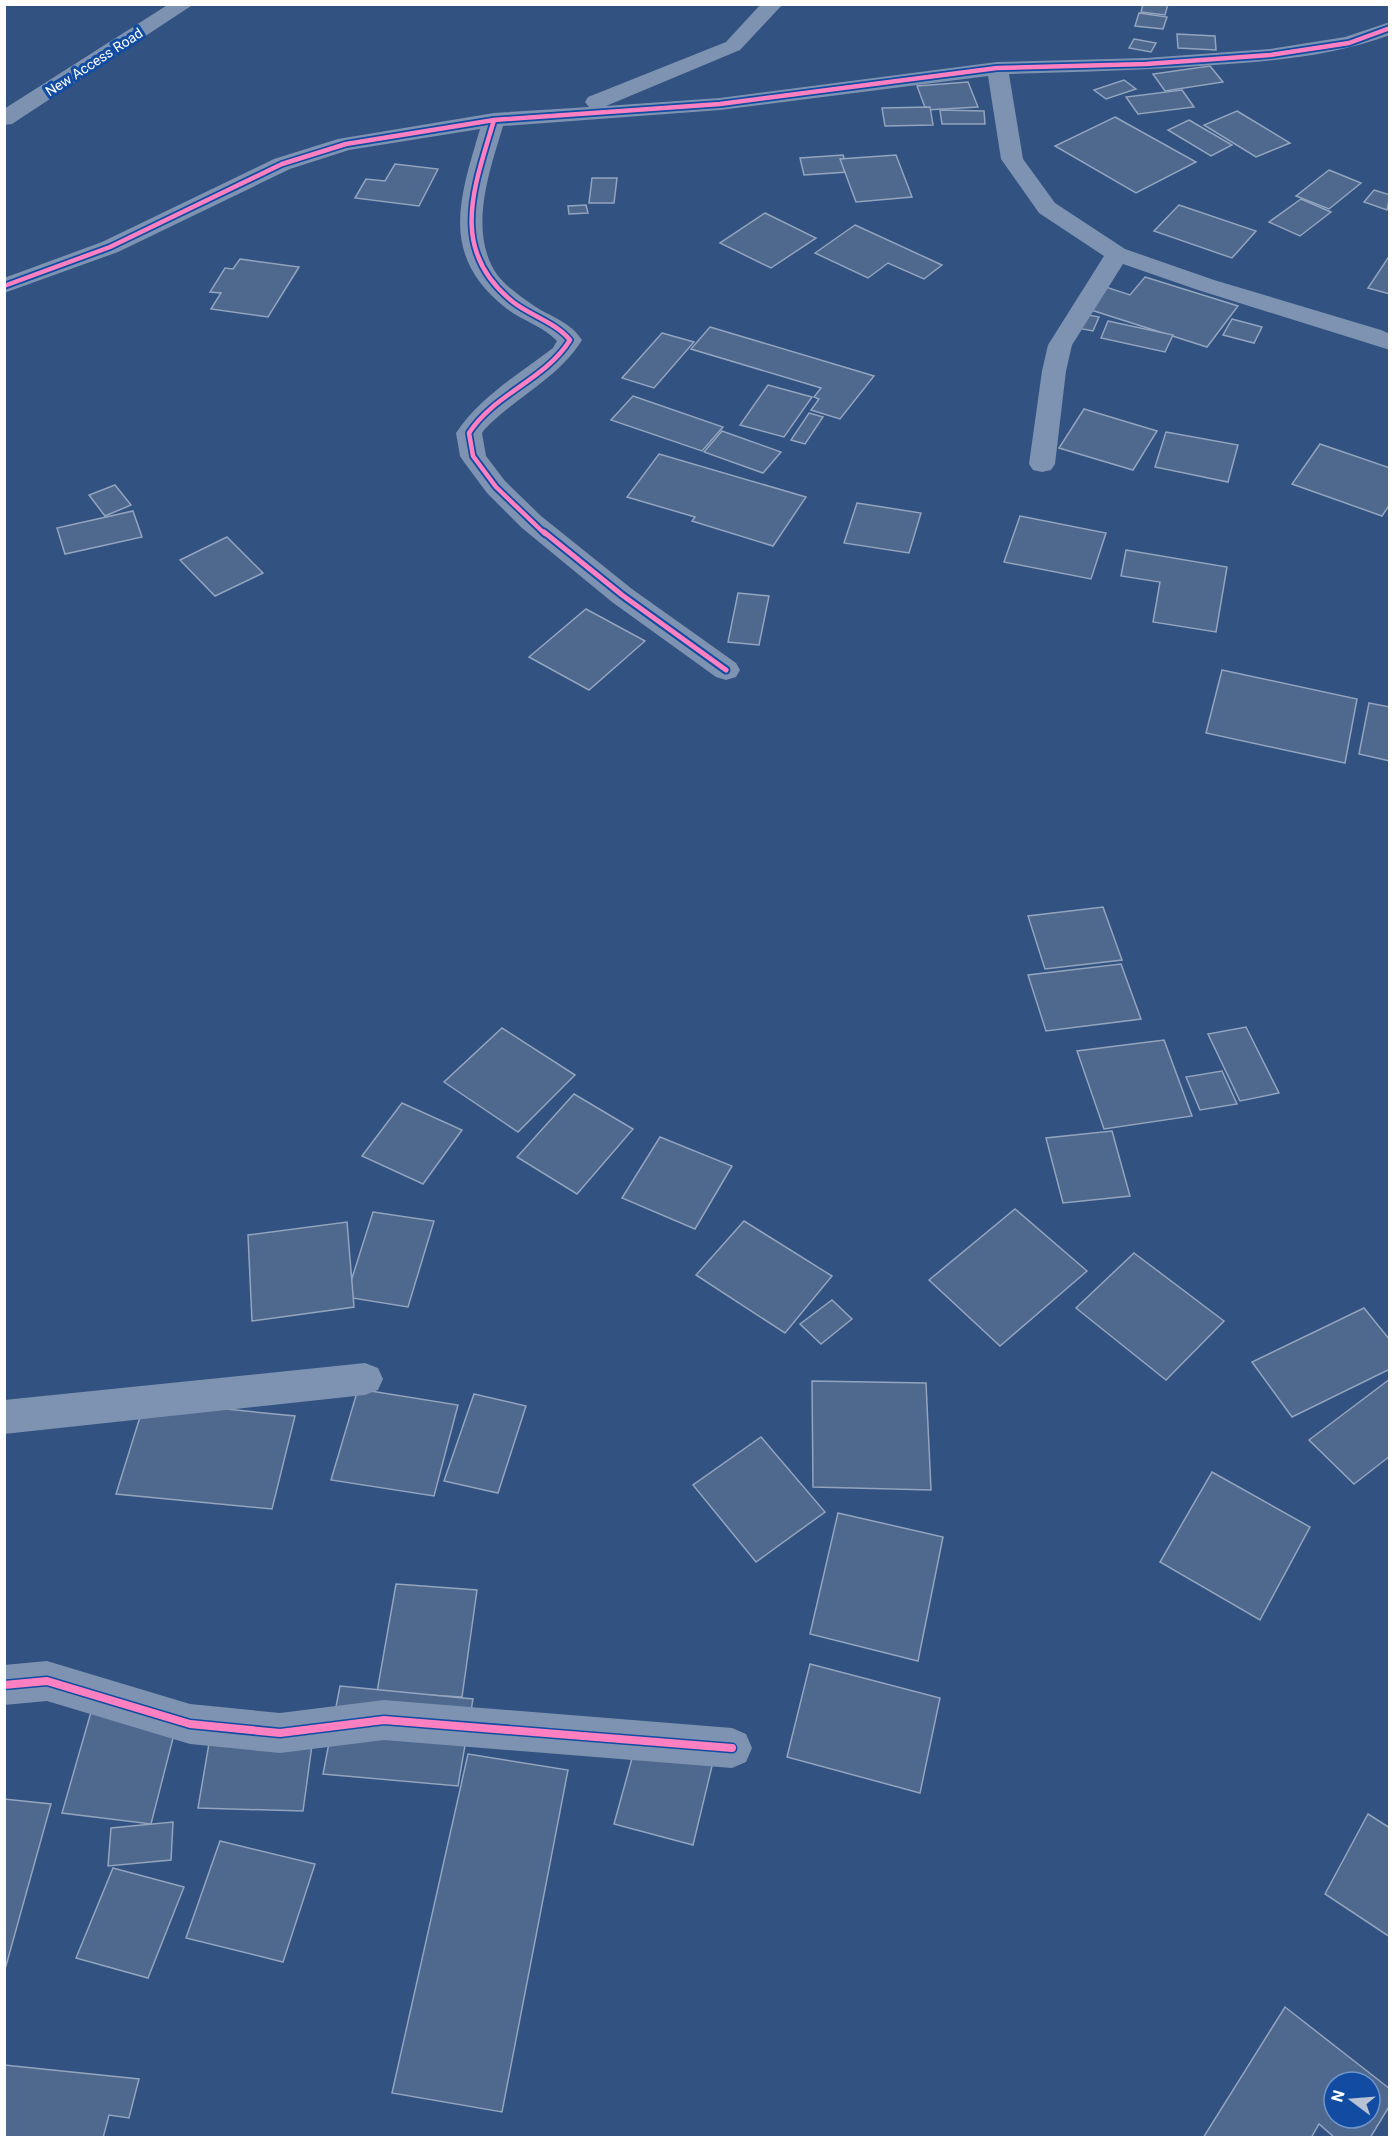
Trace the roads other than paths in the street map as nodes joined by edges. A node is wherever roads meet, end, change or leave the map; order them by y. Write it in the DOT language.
graph roads {
  1 [pos="184,4"];
  2 [pos="773,4"];
  3 [pos="1389,28"];
  4 [pos="997,68"];
  5 [pos="569,113"];
  6 [pos="4,119"];
  7 [pos="494,120"];
  8 [pos="1117,254"];
  9 [pos="4,286"];
  10 [pos="1389,343"];
  11 [pos="1042,464"];
  12 [pos="726,670"];
  13 [pos="365,1379"];
  14 [pos="4,1417"];
  15 [pos="4,1685"];
  16 [pos="732,1748"];
  1 -- 6 [label="main road, New Access Road"];
  2 -- 5 [label="street"];
  3 -- 4 [label="street"];
  4 -- 5 [label="street"];
  4 -- 8 [label="street"];
  5 -- 7 [label="street"];
  7 -- 9 [label="street"];
  7 -- 12 [label="street"];
  8 -- 10 [label="street"];
  8 -- 11 [label="street"];
  13 -- 14 [label="street"];
  15 -- 16 [label="street"];
}
